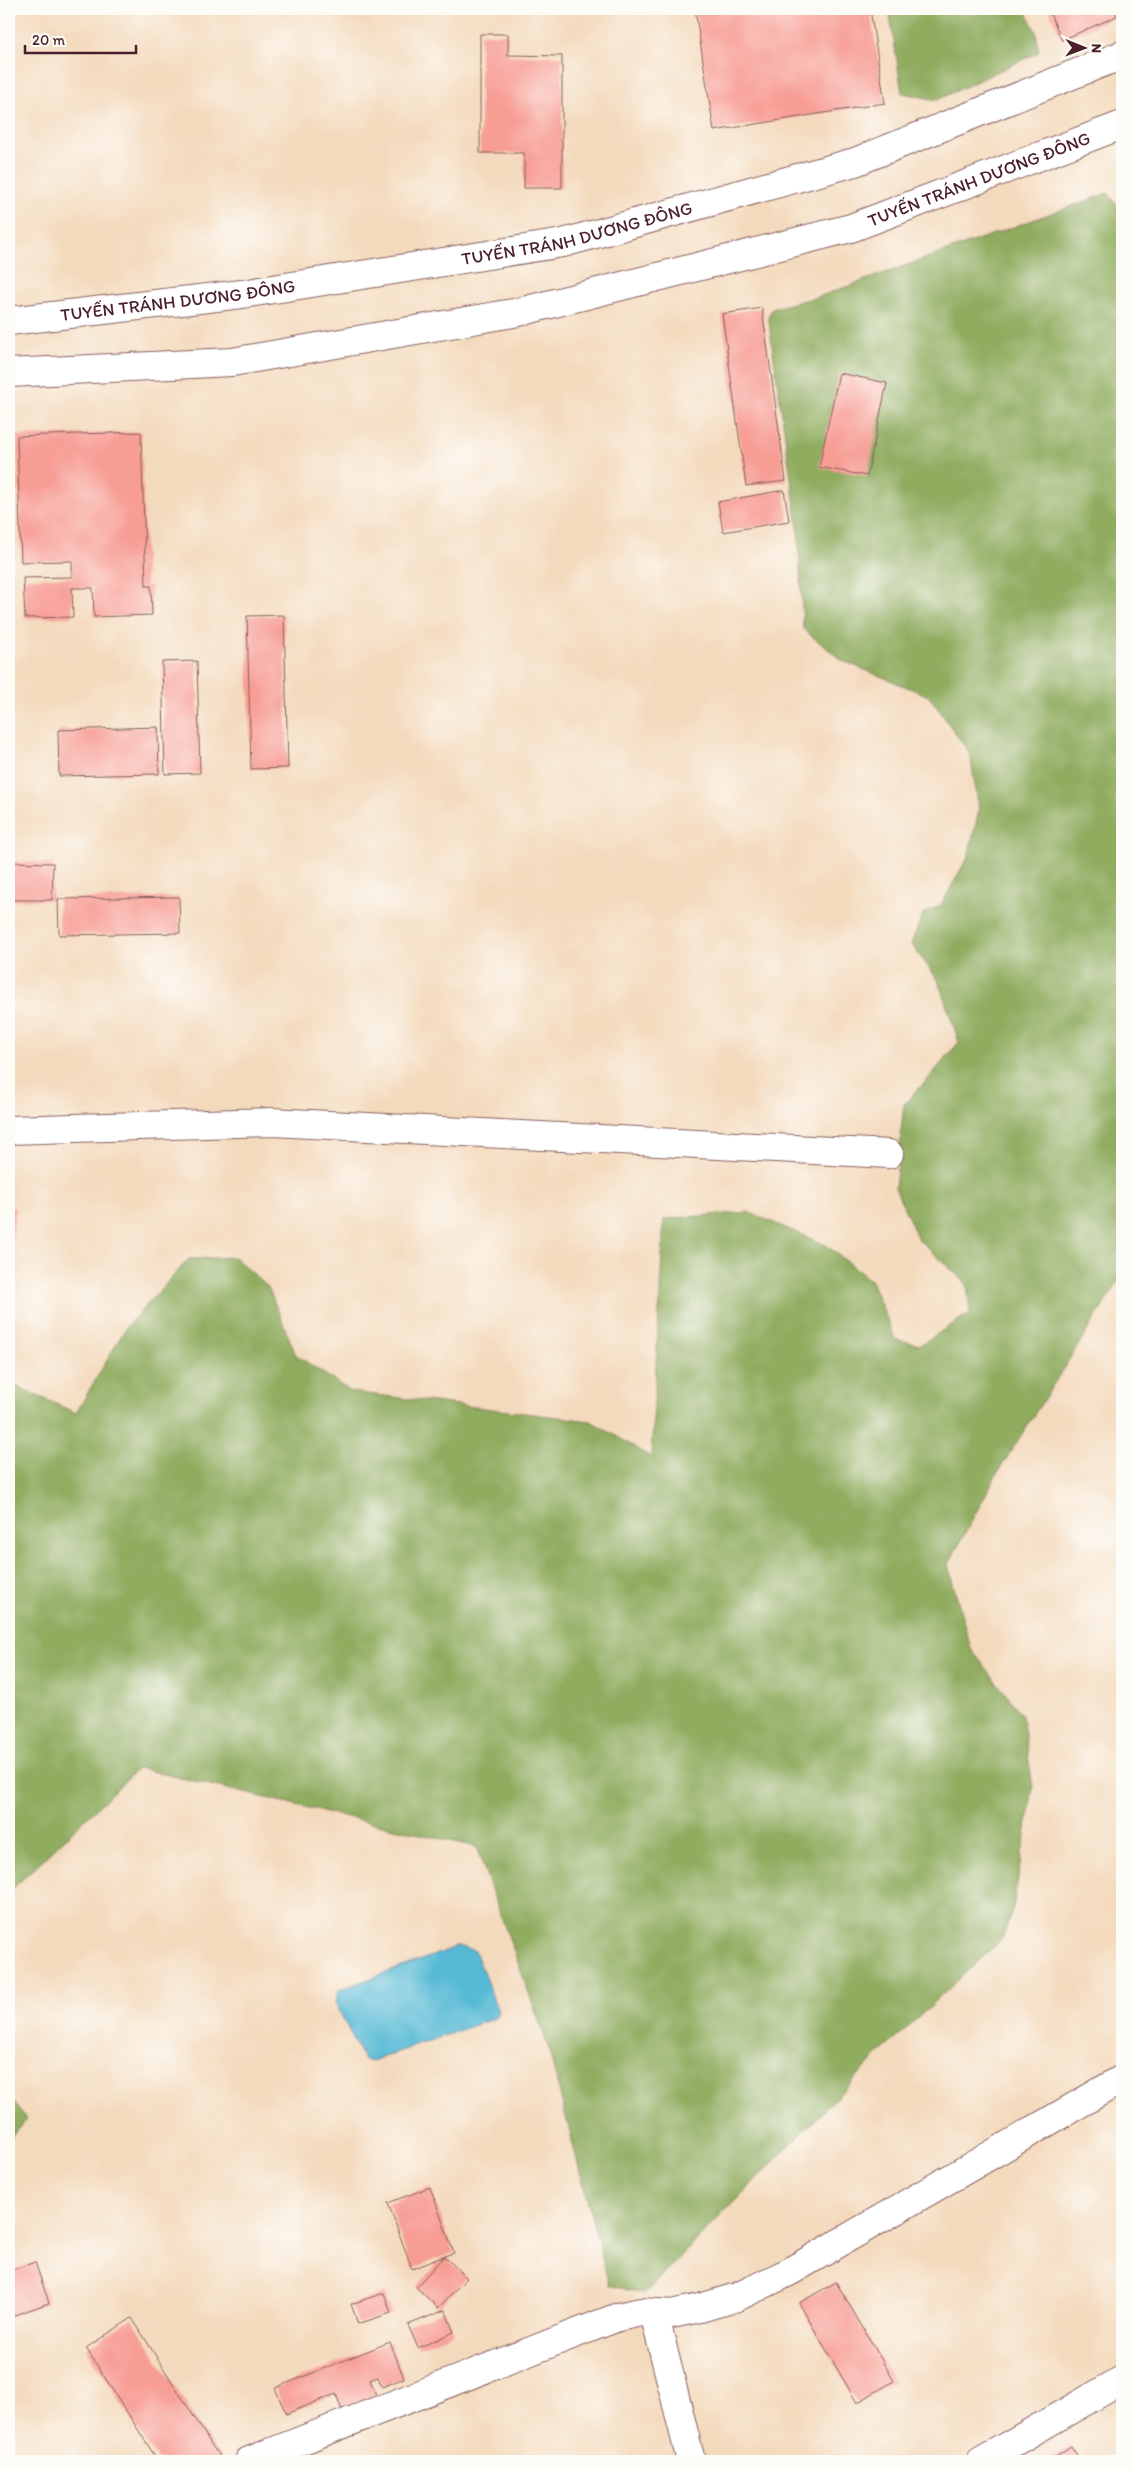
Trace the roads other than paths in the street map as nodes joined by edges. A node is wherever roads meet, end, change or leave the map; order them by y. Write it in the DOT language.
graph roads {
  1 [pos="1122,55"];
  2 [pos="1122,125"];
  3 [pos="9,321"];
  4 [pos="9,373"];
  5 [pos="9,1130"];
  6 [pos="889,1154"];
  7 [pos="1122,2079"];
  8 [pos="654,2313"];
  9 [pos="1122,2380"];
  10 [pos="249,2461"];
  11 [pos="690,2461"];
  12 [pos="981,2461"];
  1 -- 3 [label="main road, TUYẾN TRÁNH DƯƠNG ĐÔNG"];
  2 -- 4 [label="main road, TUYẾN TRÁNH DƯƠNG ĐÔNG"];
  5 -- 6 [label="main road"];
  7 -- 8 [label="main road"];
  8 -- 10 [label="main road"];
  8 -- 11 [label="main road"];
  9 -- 12 [label="main road"];
}
